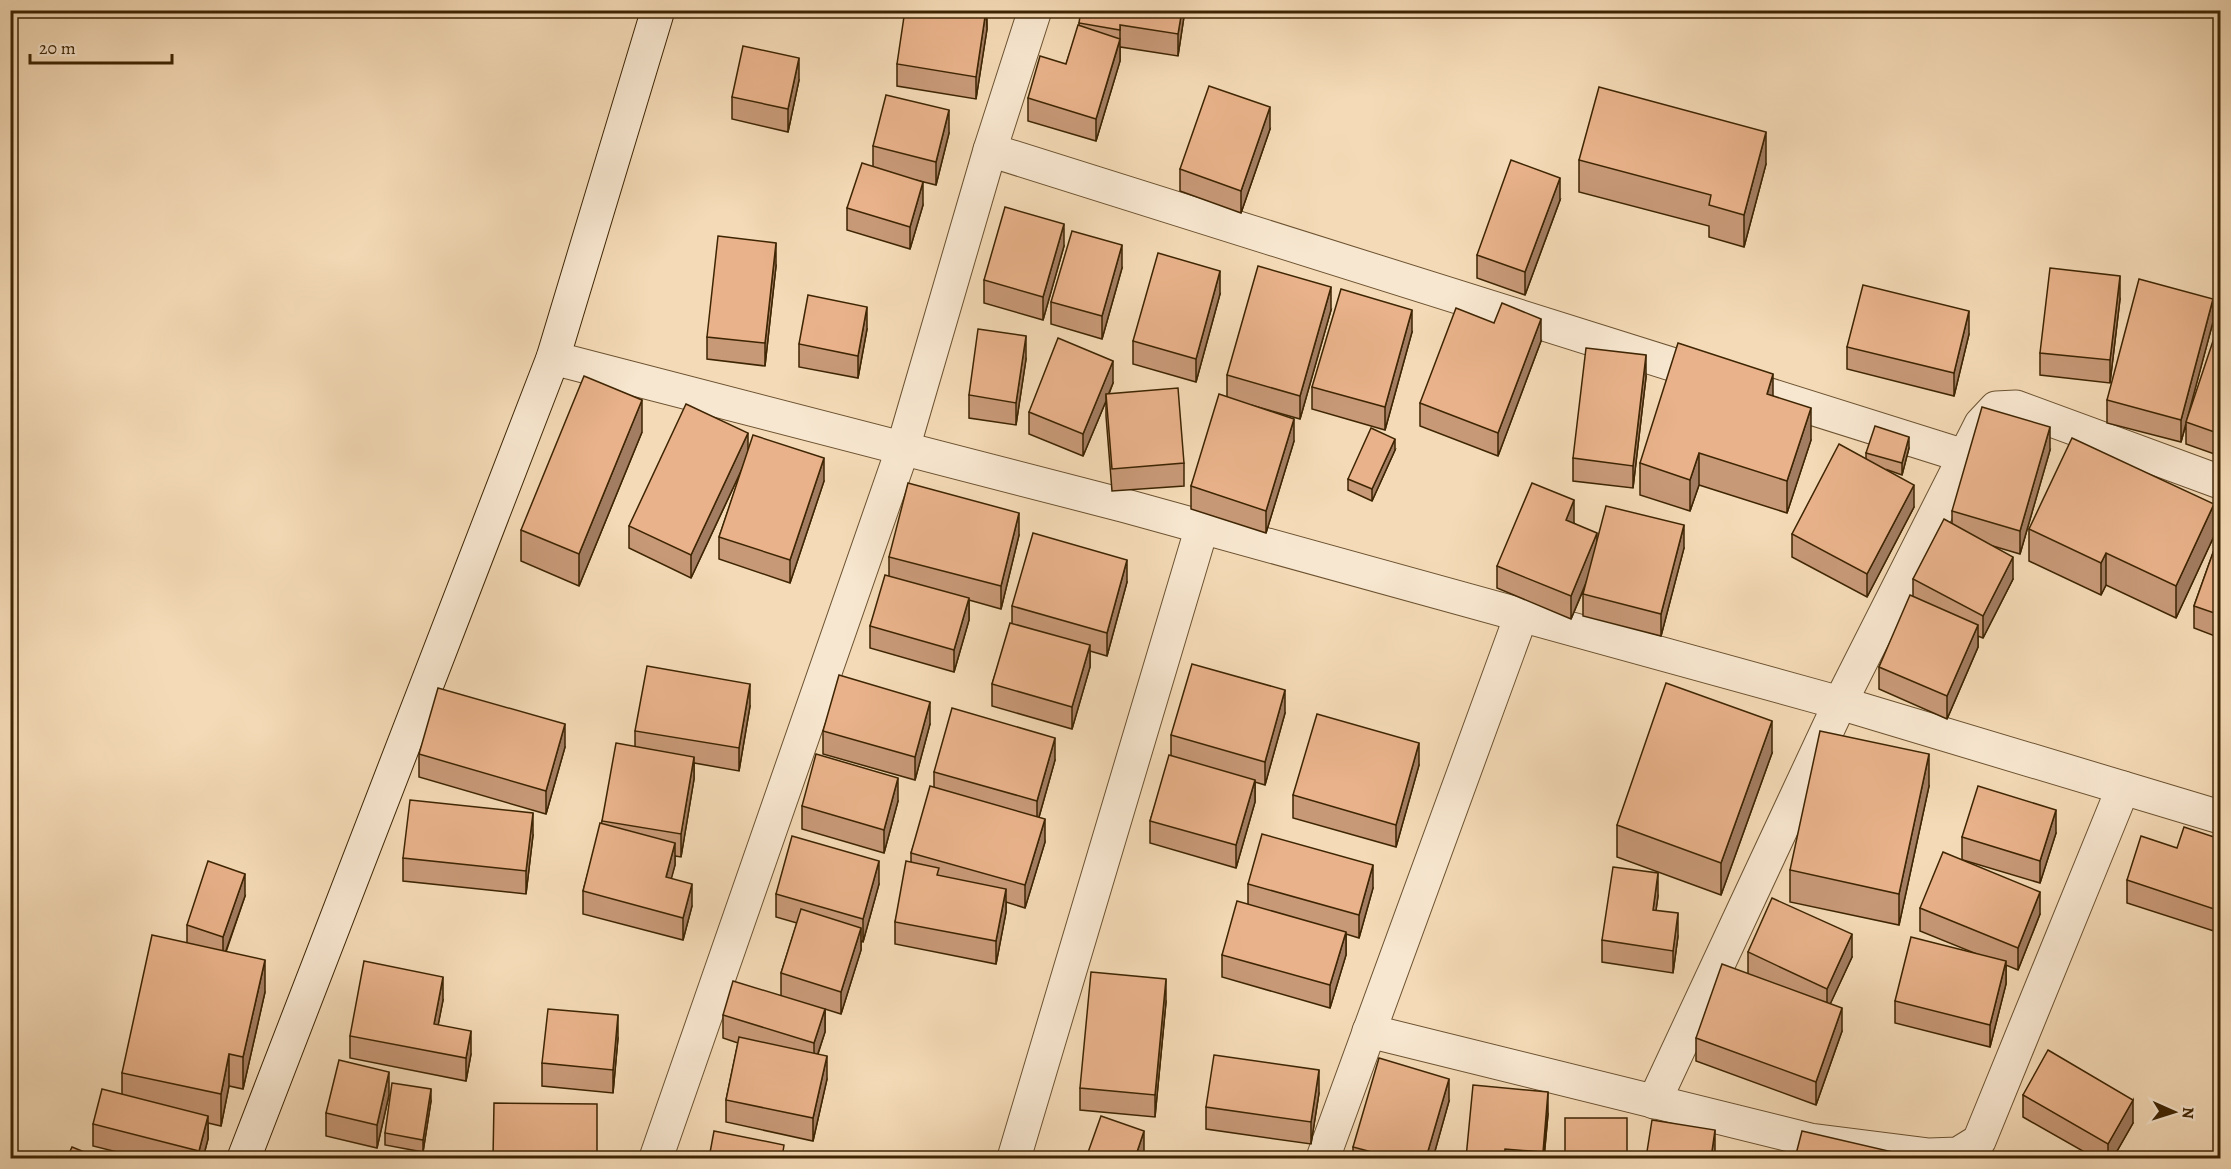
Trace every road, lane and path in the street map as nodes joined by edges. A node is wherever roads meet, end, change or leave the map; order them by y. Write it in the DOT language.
graph roads {
  1 [pos="658,10"];
  2 [pos="1035,10"];
  3 [pos="990,150"];
  4 [pos="553,358"];
  5 [pos="903,448"];
  6 [pos="1964,456"];
  7 [pos="2220,482"];
  8 [pos="1202,527"];
  9 [pos="1521,615"];
  10 [pos="1840,703"];
  11 [pos="2123,788"];
  12 [pos="2220,817"];
  13 [pos="1370,1031"];
  14 [pos="1654,1102"];
  15 [pos="1805,1149"];
  16 [pos="244,1158"];
  17 [pos="656,1158"];
  18 [pos="1014,1158"];
  19 [pos="1323,1158"];
  1 -- 4 [label="street"];
  2 -- 3 [label="street"];
  3 -- 5 [label="street"];
  3 -- 6 [label="street"];
  4 -- 5 [label="street"];
  4 -- 16 [label="street"];
  5 -- 8 [label="street"];
  5 -- 17 [label="street"];
  6 -- 7 [label="street"];
  6 -- 10 [label="street"];
  8 -- 9 [label="street"];
  8 -- 18 [label="street"];
  9 -- 10 [label="street"];
  9 -- 13 [label="street"];
  10 -- 11 [label="street"];
  10 -- 14 [label="street"];
  11 -- 12 [label="street"];
  11 -- 15 [label="street"];
  13 -- 14 [label="street"];
  13 -- 19 [label="street"];
  14 -- 15 [label="street"];
}
